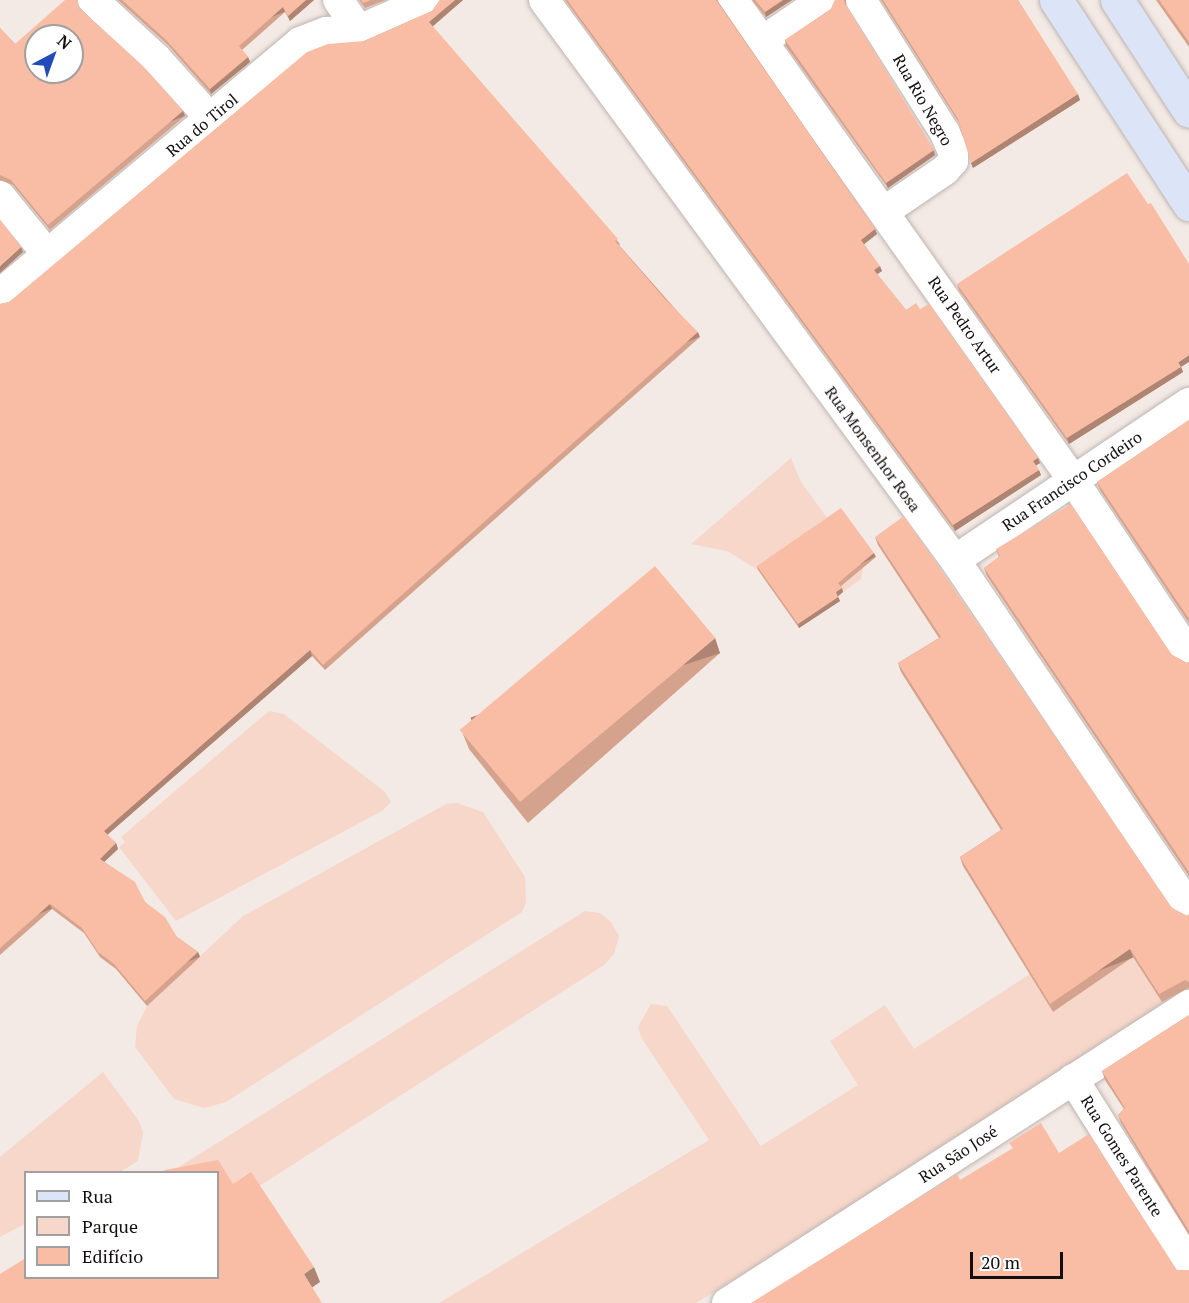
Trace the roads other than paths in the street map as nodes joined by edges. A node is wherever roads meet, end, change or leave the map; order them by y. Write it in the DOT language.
graph roads {
  1 [pos="93,0"];
  2 [pos="338,0"];
  3 [pos="427,0"];
  4 [pos="543,0"];
  5 [pos="733,0"];
  6 [pos="823,0"];
  7 [pos="861,0"];
  8 [pos="1056,0"];
  9 [pos="1117,0"];
  10 [pos="359,30"];
  11 [pos="761,42"];
  12 [pos="1189,111"];
  13 [pos="210,118"];
  14 [pos="0,196"];
  15 [pos="1189,204"];
  16 [pos="885,211"];
  17 [pos="48,255"];
  18 [pos="0,294"];
  19 [pos="1189,403"];
  20 [pos="1073,480"];
  21 [pos="955,560"];
  22 [pos="1189,654"];
  23 [pos="1189,908"];
  24 [pos="1189,1005"];
  25 [pos="1073,1079"];
  26 [pos="1189,1263"];
  27 [pos="727,1303"];
  1 -- 13 [label="street"];
  2 -- 10 [label="street"];
  3 -- 10 [label="street, Rua do Tirol"];
  4 -- 21 [label="street, Rua Monsenhor Rosa"];
  5 -- 11 [label="street, Rua Pedro Artur"];
  6 -- 11 [label="street"];
  7 -- 16 [label="street, Rua Rio Negro"];
  8 -- 15 [label="main road"];
  9 -- 12 [label="main road"];
  10 -- 13 [label="street, Rua do Tirol"];
  11 -- 16 [label="street, Rua Pedro Artur"];
  13 -- 17 [label="street, Rua do Tirol"];
  14 -- 17 [label="street"];
  16 -- 20 [label="street, Rua Pedro Artur"];
  17 -- 18 [label="street, Rua do Tirol"];
  19 -- 20 [label="street, Rua Francisco Cordeiro"];
  20 -- 21 [label="street, Rua Francisco Cordeiro"];
  20 -- 22 [label="street, Rua Pedro Artur"];
  21 -- 23 [label="street, Rua Monsenhor Rosa"];
  24 -- 25 [label="street, Rua São José"];
  25 -- 26 [label="street, Rua Gomes Parente"];
  25 -- 27 [label="street, Rua São José"];
}
